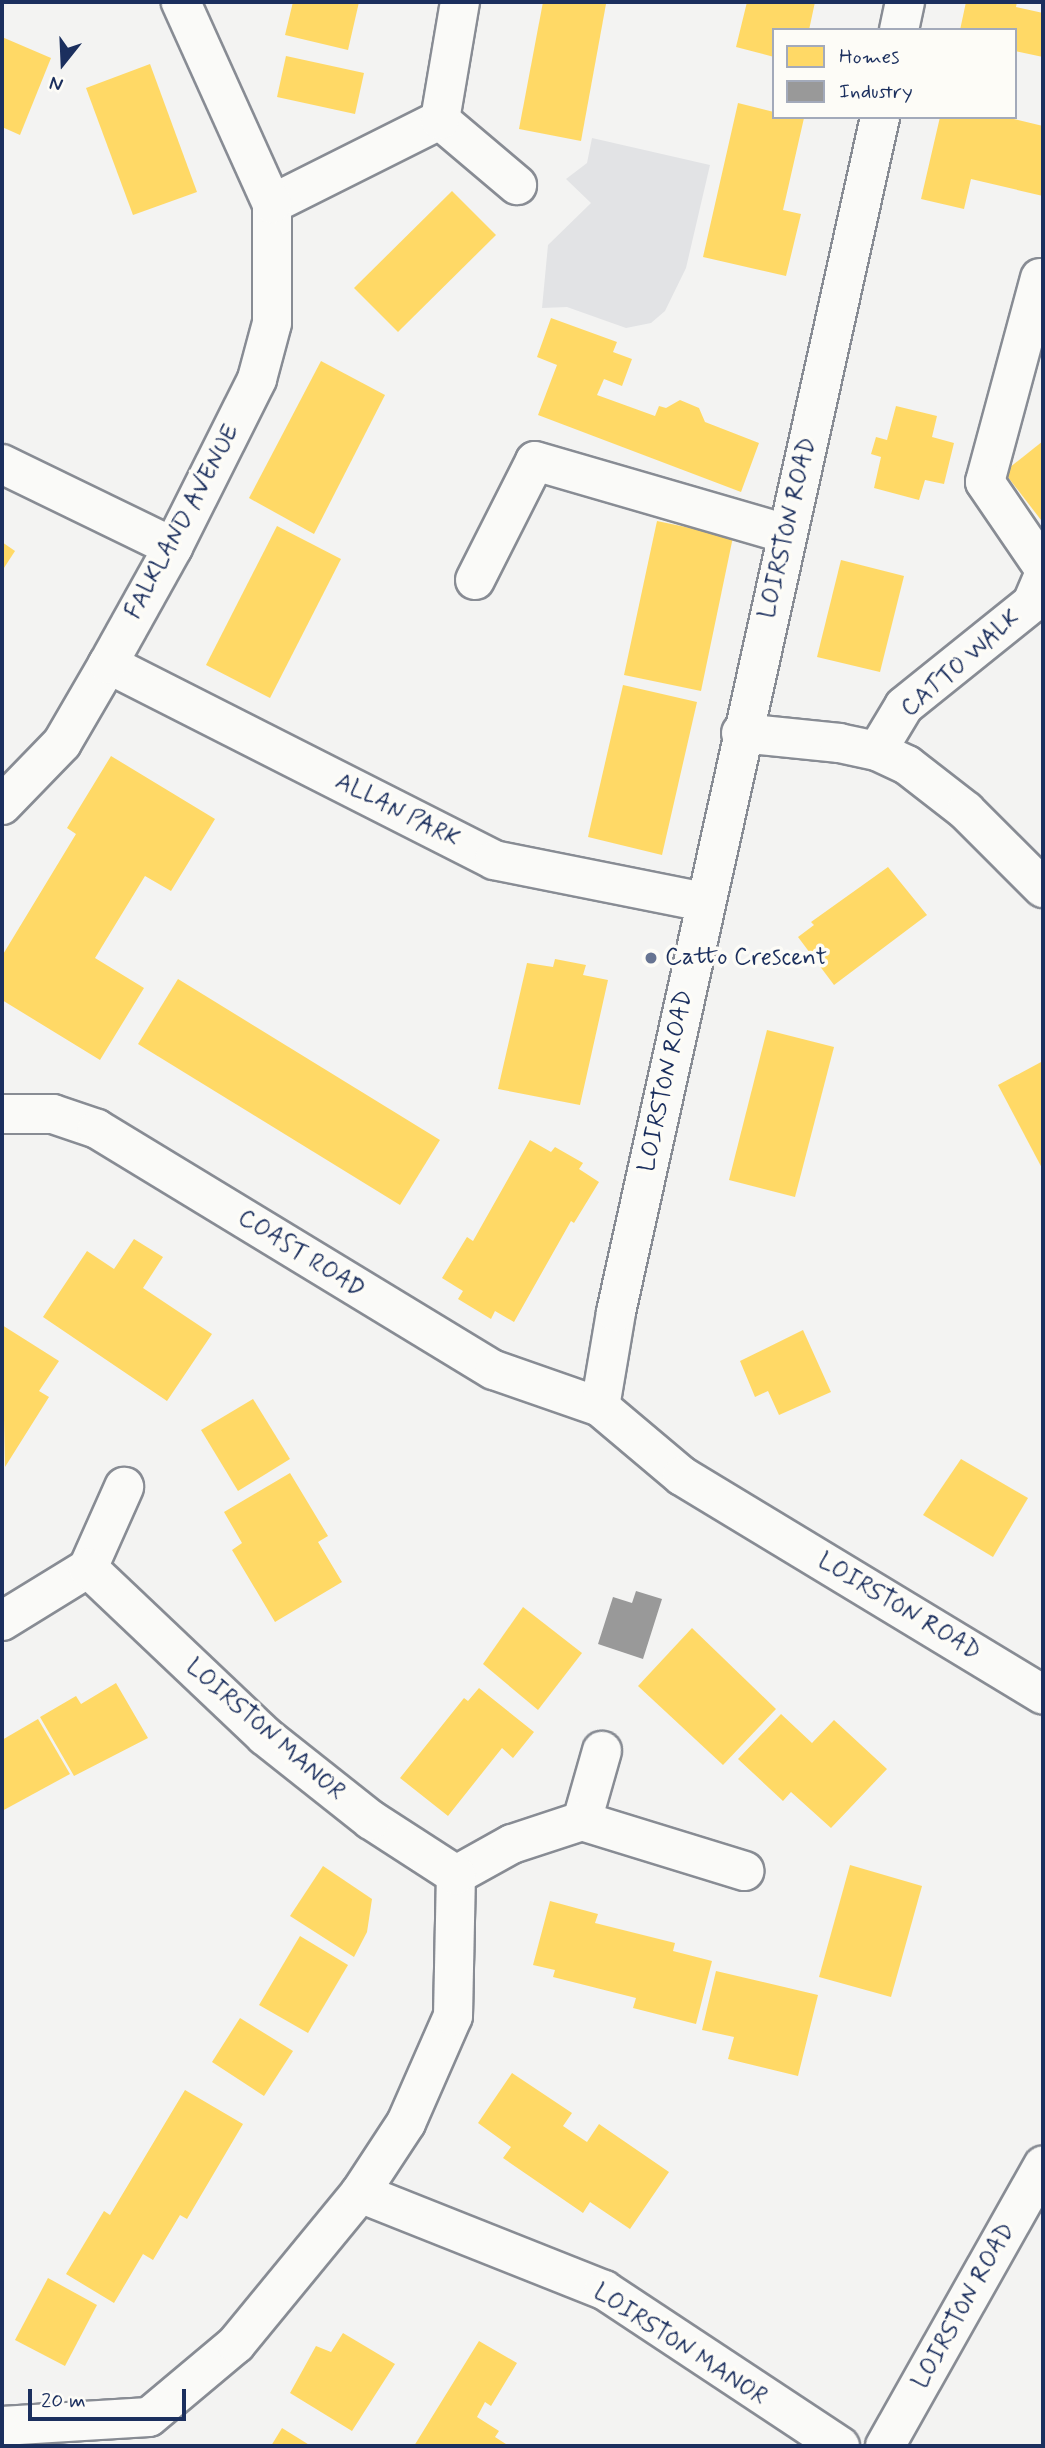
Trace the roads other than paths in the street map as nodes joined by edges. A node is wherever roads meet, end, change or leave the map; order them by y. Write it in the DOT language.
graph roads {
  1 [pos="181,2"];
  2 [pos="460,2"];
  3 [pos="905,2"];
  4 [pos="899,28"];
  5 [pos="880,119"];
  6 [pos="440,120"];
  7 [pos="517,185"];
  8 [pos="272,204"];
  9 [pos="1040,278"];
  10 [pos="2,464"];
  11 [pos="787,534"];
  12 [pos="173,547"];
  13 [pos="1043,568"];
  14 [pos="1043,577"];
  15 [pos="475,580"];
  16 [pos="108,664"];
  17 [pos="741,733"];
  18 [pos="877,751"];
  19 [pos="2,805"];
  20 [pos="1043,888"];
  21 [pos="705,902"];
  22 [pos="2,1114"];
  23 [pos="600,1407"];
  24 [pos="124,1487"];
  25 [pos="88,1568"];
  26 [pos="2,1621"];
  27 [pos="1043,1695"];
  28 [pos="602,1751"];
  29 [pos="582,1821"];
  30 [pos="745,1871"];
  31 [pos="456,1875"];
  32 [pos="1043,2166"];
  33 [pos="360,2193"];
  34 [pos="2,2426"];
  35 [pos="157,2432"];
  36 [pos="840,2446"];
  37 [pos="885,2446"];
  1 -- 8 [label="street, FALKLAND AVENUE"];
  2 -- 6 [label="street"];
  3 -- 4 [label="street"];
  5 -- 11 [label="street, LOIRSTON ROAD"];
  6 -- 7 [label="street"];
  6 -- 8 [label="street"];
  8 -- 12 [label="street, FALKLAND AVENUE"];
  9 -- 13 [label="street"];
  10 -- 12 [label="street"];
  11 -- 15 [label="street"];
  11 -- 17 [label="street, LOIRSTON ROAD"];
  12 -- 16 [label="street, FALKLAND AVENUE"];
  14 -- 18 [label="street, CATTO WALK"];
  16 -- 19 [label="street, FALKLAND AVENUE"];
  16 -- 21 [label="street, ALLAN PARK"];
  17 -- 18 [label="street"];
  17 -- 21 [label="street, LOIRSTON ROAD"];
  18 -- 20 [label="street"];
  21 -- 23 [label="street, LOIRSTON ROAD"];
  22 -- 23 [label="street, COAST ROAD"];
  23 -- 27 [label="street, LOIRSTON ROAD"];
  24 -- 25 [label="street"];
  25 -- 26 [label="street"];
  25 -- 31 [label="street, LOIRSTON MANOR"];
  28 -- 29 [label="street"];
  29 -- 30 [label="street"];
  29 -- 31 [label="street"];
  31 -- 33 [label="street"];
  32 -- 37 [label="street, LOIRSTON ROAD"];
  33 -- 35 [label="street"];
  33 -- 36 [label="street, LOIRSTON MANOR"];
  34 -- 35 [label="street"];
}
